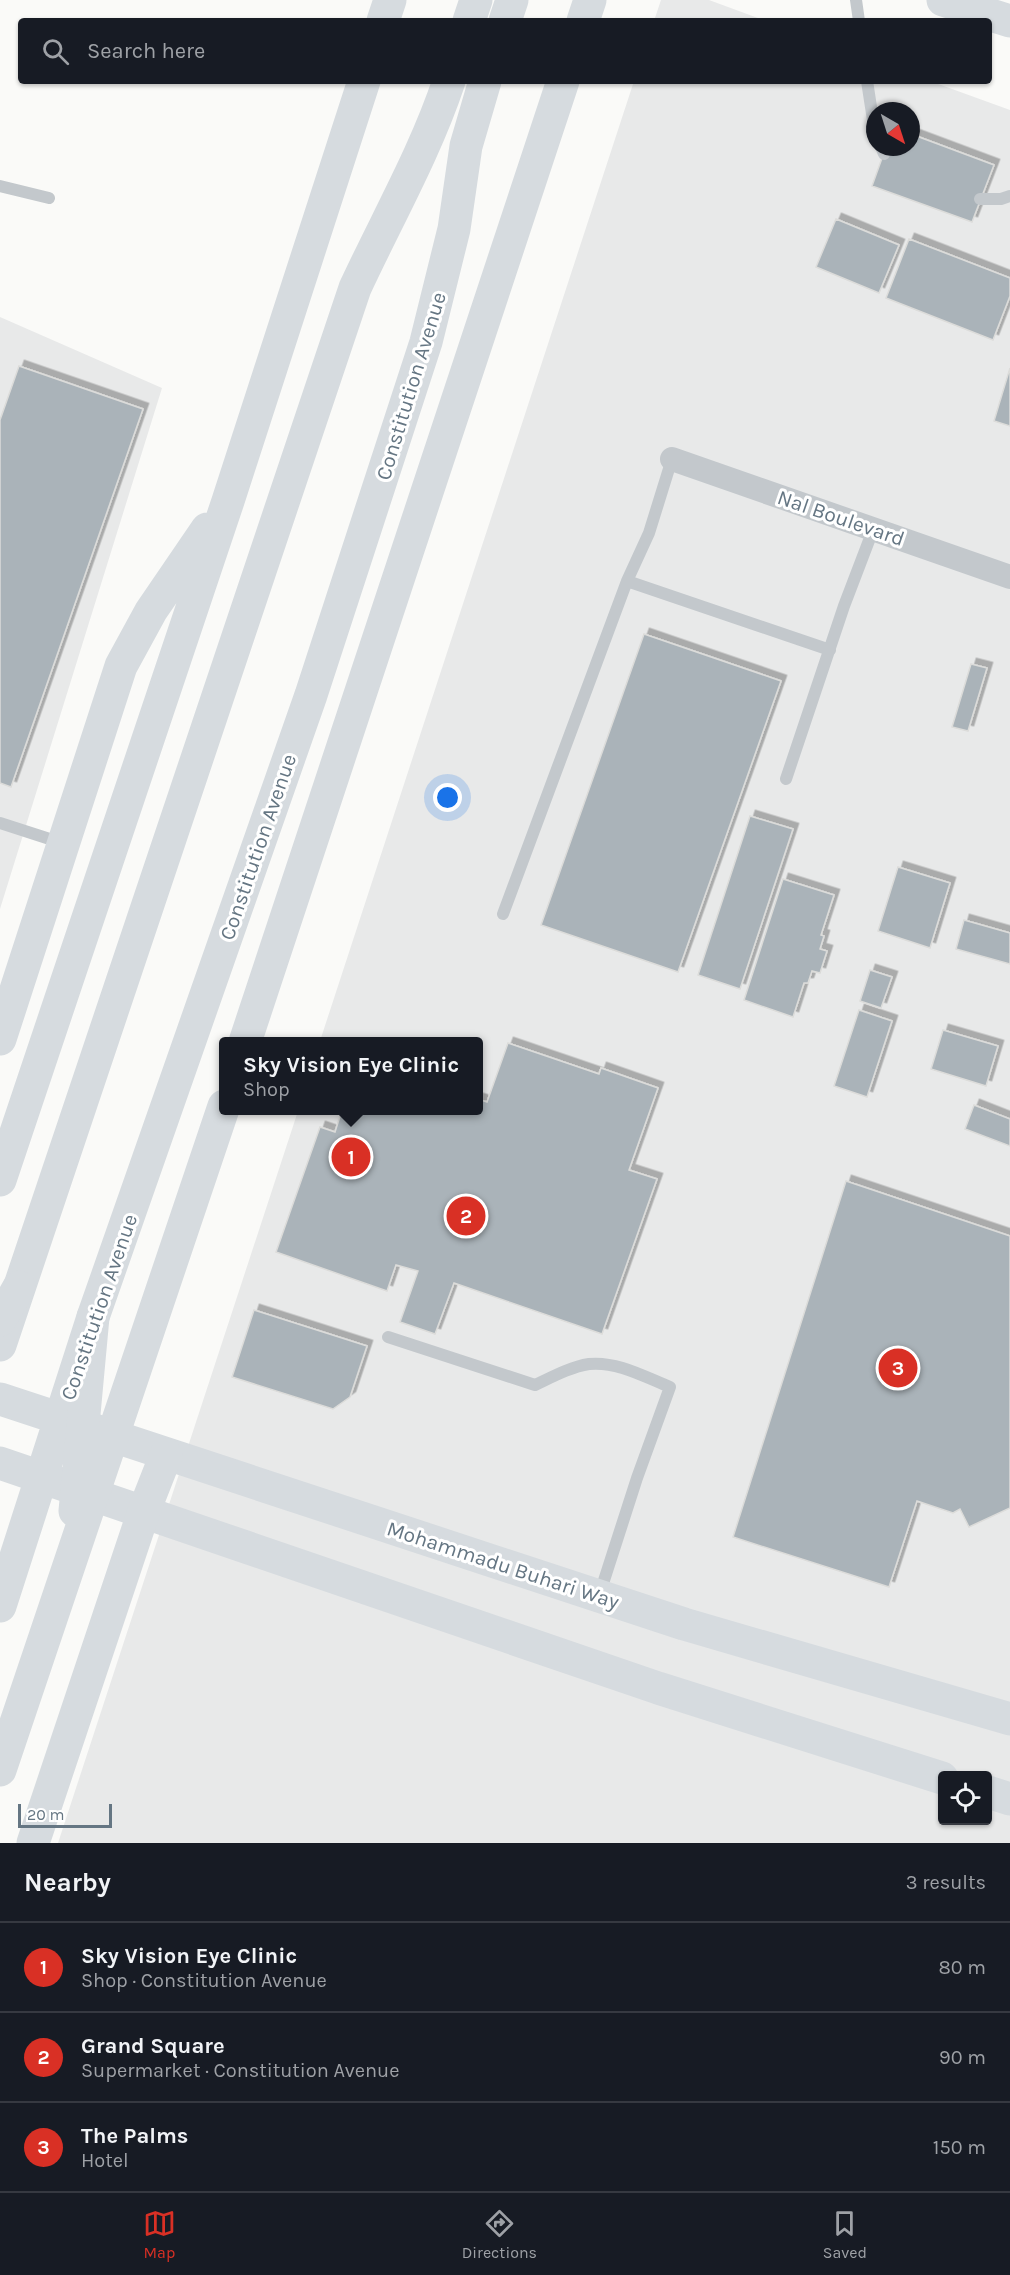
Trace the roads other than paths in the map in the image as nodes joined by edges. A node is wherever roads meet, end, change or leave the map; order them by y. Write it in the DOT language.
graph roads {
  1 [pos="390,0"];
  2 [pos="477,0"];
  3 [pos="512,0"];
  4 [pos="590,0"];
  5 [pos="856,0"];
  6 [pos="943,0"];
  7 [pos="384,18"];
  8 [pos="470,18"];
  9 [pos="506,18"];
  10 [pos="584,18"];
  11 [pos="859,18"];
  12 [pos="1010,21"];
  13 [pos="363,84"];
  14 [pos="448,84"];
  15 [pos="484,84"];
  16 [pos="562,84"];
  17 [pos="867,84"];
  18 [pos="870,102"];
  19 [pos="0,186"];
  20 [pos="1010,196"];
  21 [pos="49,198"];
  22 [pos="980,199"];
  23 [pos="672,459"];
  24 [pos="228,501"];
  25 [pos="873,530"];
  26 [pos="1010,577"];
  27 [pos="627,581"];
  28 [pos="830,650"];
  29 [pos="786,779"];
  30 [pos="0,823"];
  31 [pos="63,844"];
  32 [pos="503,914"];
  33 [pos="246,1037"];
  34 [pos="0,1039"];
  35 [pos="221,1115"];
  36 [pos="0,1180"];
  37 [pos="19,1287"];
  38 [pos="93,1317"];
  39 [pos="0,1320"];
  40 [pos="388,1337"];
  41 [pos="0,1345"];
  42 [pos="0,1399"];
  43 [pos="166,1455"];
  44 [pos="0,1463"];
  45 [pos="144,1511"];
  46 [pos="69,1566"];
  47 [pos="599,1596"];
  48 [pos="0,1606"];
  49 [pos="1010,1719"];
  50 [pos="0,1770"];
  51 [pos="938,1777"];
  52 [pos="992,1794"];
  53 [pos="1010,1799"];
  54 [pos="33,1843"];
  1 -- 7 [label="main road"];
  2 -- 8 [label="main road"];
  3 -- 9 [label="main road"];
  4 -- 10 [label="main road"];
  5 -- 11 [label="lane"];
  6 -- 12 [label="main road"];
  13 -- 24 [label="main road"];
  14 -- 37 [label="main road"];
  15 -- 38 [label="main road, Constitution Avenue"];
  16 -- 33 [label="main road"];
  17 -- 18 [label="lane"];
  19 -- 21 [label="lane"];
  20 -- 22 [label="lane"];
  23 -- 25 [label="street, Nal Boulevard"];
  23 -- 27 [label="lane"];
  24 -- 31 [label="main road"];
  24 -- 36 [label="main road"];
  25 -- 26 [label="street, Nal Boulevard"];
  25 -- 28 [label="lane"];
  27 -- 28 [label="lane"];
  27 -- 32 [label="lane"];
  28 -- 29 [label="lane"];
  30 -- 31 [label="lane"];
  31 -- 34 [label="main road"];
  35 -- 46 [label="main road"];
  37 -- 39 [label="main road"];
  37 -- 41 [label="main road"];
  38 -- 46 [label="main road"];
  38 -- 48 [label="main road, Constitution Avenue"];
  40 -- 47 [label="lane"];
  42 -- 43 [label="main road, Mohammadu Buhari Way"];
  43 -- 45 [label="main road"];
  43 -- 47 [label="main road, Mohammadu Buhari Way"];
  44 -- 45 [label="main road"];
  45 -- 51 [label="main road"];
  45 -- 54 [label="main road"];
  46 -- 50 [label="main road"];
  47 -- 49 [label="main road, Mohammadu Buhari Way"];
  52 -- 53 [label="main road"];
}
